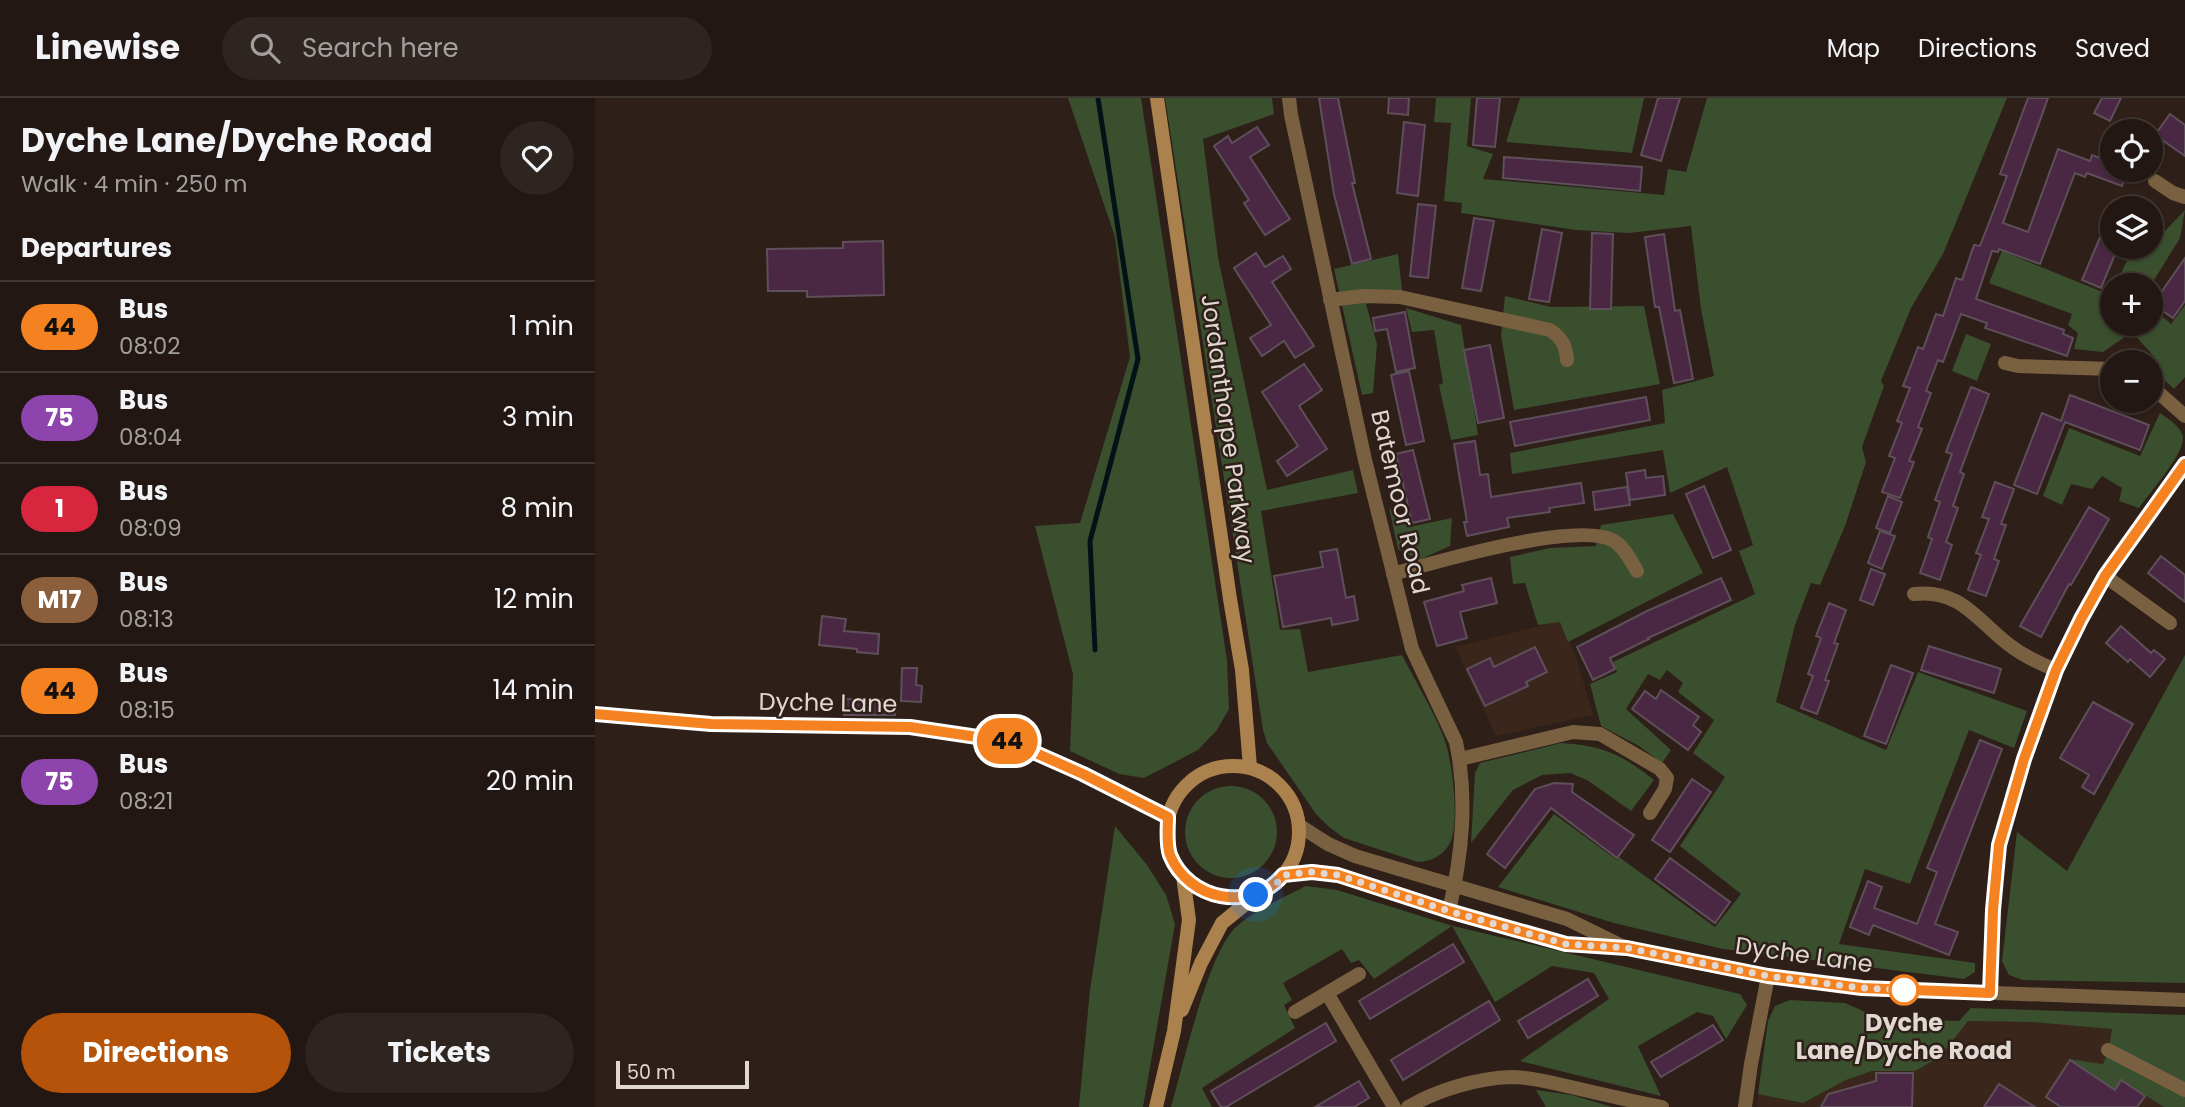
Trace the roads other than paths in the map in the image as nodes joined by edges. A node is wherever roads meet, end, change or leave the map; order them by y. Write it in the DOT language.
graph roads {
  1 [pos="1157,98"];
  2 [pos="1289,98"];
  3 [pos="2156,182"];
  4 [pos="2185,197"];
  5 [pos="1330,300"];
  6 [pos="1567,360"];
  7 [pos="2005,363"];
  8 [pos="2100,369"];
  9 [pos="2163,397"];
  10 [pos="2185,416"];
  11 [pos="2185,464"];
  12 [pos="1637,571"];
  13 [pos="1393,574"];
  14 [pos="2105,576"];
  15 [pos="1914,594"];
  16 [pos="2170,623"];
  17 [pos="2056,670"];
  18 [pos="595,714"];
  19 [pos="1459,759"];
  20 [pos="1250,766"];
  21 [pos="1650,813"];
  22 [pos="1168,817"];
  23 [pos="1300,825"];
  24 [pos="1283,875"];
  25 [pos="1183,876"];
  26 [pos="1455,886"];
  27 [pos="1256,895"];
  28 [pos="1449,911"];
  29 [pos="1627,948"];
  30 [pos="1359,974"];
  31 [pos="1768,976"];
  32 [pos="1327,993"];
  33 [pos="1990,993"];
  34 [pos="2185,1000"];
  35 [pos="1295,1012"];
  36 [pos="1174,1031"];
  37 [pos="2108,1051"];
  38 [pos="2185,1090"];
  39 [pos="1156,1107"];
  40 [pos="1394,1107"];
  41 [pos="1408,1107"];
  42 [pos="1662,1107"];
  43 [pos="1745,1107"];
  1 -- 20 [label="main road, Jordanthorpe Parkway"];
  2 -- 5 [label="street, Batemoor Road"];
  3 -- 4 [label="street"];
  5 -- 6 [label="street"];
  5 -- 13 [label="street, Batemoor Road"];
  7 -- 8 [label="street"];
  9 -- 10 [label="street"];
  11 -- 14 [label="street"];
  12 -- 13 [label="street"];
  13 -- 19 [label="street, Batemoor Road"];
  14 -- 16 [label="street"];
  14 -- 17 [label="street"];
  15 -- 17 [label="street"];
  17 -- 33 [label="street"];
  18 -- 22 [label="main road, Dyche Lane"];
  19 -- 21 [label="street"];
  19 -- 26 [label="street, Batemoor Road"];
  20 -- 22 [label="main road"];
  20 -- 23 [label="main road"];
  22 -- 25 [label="main road"];
  23 -- 24 [label="main road"];
  23 -- 26 [label="street, Dyche Lane"];
  24 -- 27 [label="main road"];
  24 -- 28 [label="street, Dyche Lane"];
  25 -- 27 [label="main road"];
  25 -- 36 [label="main road"];
  26 -- 28 [label="street, Batemoor Road"];
  26 -- 29 [label="street, Dyche Lane"];
  27 -- 36 [label="main road"];
  28 -- 29 [label="street, Dyche Lane"];
  29 -- 31 [label="street, Dyche Lane"];
  30 -- 32 [label="street"];
  31 -- 33 [label="street, Dyche Lane"];
  31 -- 43 [label="street"];
  32 -- 35 [label="street"];
  32 -- 40 [label="street"];
  33 -- 34 [label="street, Dyche Lane"];
  36 -- 39 [label="main road"];
  37 -- 38 [label="street"];
  41 -- 42 [label="street"];
}
